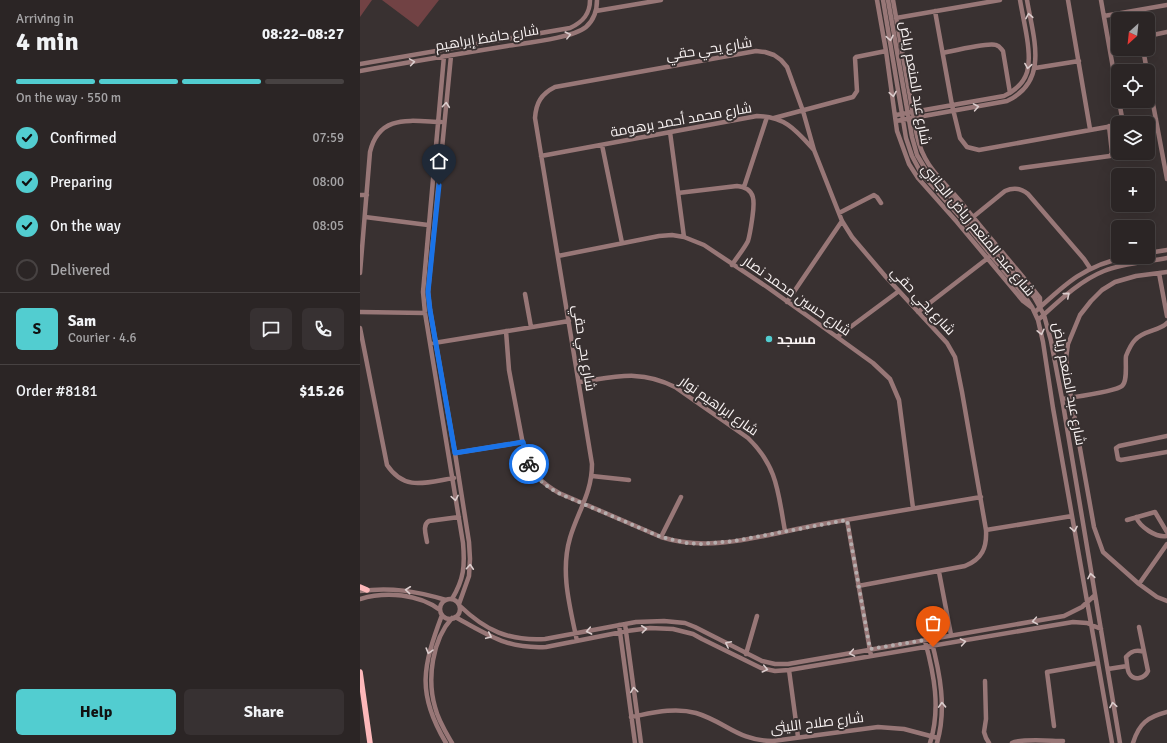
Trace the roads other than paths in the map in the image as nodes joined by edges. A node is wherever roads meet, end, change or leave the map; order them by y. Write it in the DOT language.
graph roads {
  1 [pos="590,0"];
  2 [pos="597,0"];
  3 [pos="661,0"];
  4 [pos="878,0"];
  5 [pos="883,0"];
  6 [pos="888,0"];
  7 [pos="893,0"];
  8 [pos="1000,0"];
  9 [pos="1020,0"];
  10 [pos="1027,0"];
  11 [pos="1068,0"];
  12 [pos="1101,0"];
  13 [pos="647,1"];
  14 [pos="978,2"];
  15 [pos="1167,5"];
  16 [pos="596,11"];
  17 [pos="935,11"];
  18 [pos="1104,16"];
  19 [pos="896,18"];
  20 [pos="1167,32"];
  21 [pos="534,34"];
  22 [pos="1155,35"];
  23 [pos="536,42"];
  24 [pos="886,51"];
  25 [pos="943,53"];
  26 [pos="444,56"];
  27 [pos="451,56"];
  28 [pos="396,57"];
  29 [pos="1080,61"];
  30 [pos="360,64"];
  31 [pos="397,64"];
  32 [pos="1112,64"];
  33 [pos="1035,68"];
  34 [pos="360,71"];
  35 [pos="897,79"];
  36 [pos="891,80"];
  37 [pos="1010,93"];
  38 [pos="952,105"];
  39 [pos="1154,108"];
  40 [pos="803,111"];
  41 [pos="954,111"];
  42 [pos="911,112"];
  43 [pos="903,113"];
  44 [pos="896,114"];
  45 [pos="767,117"];
  46 [pos="774,118"];
  47 [pos="1156,118"];
  48 [pos="912,119"];
  49 [pos="904,120"];
  50 [pos="896,121"];
  51 [pos="438,122"];
  52 [pos="445,122"];
  53 [pos="1110,126"];
  54 [pos="1090,129"];
  55 [pos="670,132"];
  56 [pos="602,145"];
  57 [pos="814,150"];
  58 [pos="910,152"];
  59 [pos="904,154"];
  60 [pos="541,156"];
  61 [pos="1021,168"];
  62 [pos="1167,179"];
  63 [pos="433,181"];
  64 [pos="439,182"];
  65 [pos="744,187"];
  66 [pos="678,193"];
  67 [pos="360,194"];
  68 [pos="367,195"];
  69 [pos="881,203"];
  70 [pos="839,213"];
  71 [pos="365,217"];
  72 [pos="973,217"];
  73 [pos="842,221"];
  74 [pos="428,225"];
  75 [pos="684,237"];
  76 [pos="622,243"];
  77 [pos="1167,250"];
  78 [pos="1155,252"];
  79 [pos="558,256"];
  80 [pos="989,257"];
  81 [pos="1167,258"];
  82 [pos="1111,260"];
  83 [pos="732,264"];
  84 [pos="1090,268"];
  85 [pos="360,272"];
  86 [pos="1167,272"];
  87 [pos="1159,273"];
  88 [pos="425,292"];
  89 [pos="899,292"];
  90 [pos="525,294"];
  91 [pos="787,302"];
  92 [pos="1040,306"];
  93 [pos="1033,310"];
  94 [pos="360,312"];
  95 [pos="918,312"];
  96 [pos="425,313"];
  97 [pos="1044,314"];
  98 [pos="1167,316"];
  99 [pos="1038,320"];
  100 [pos="569,321"];
  101 [pos="1167,323"];
  102 [pos="531,327"];
  103 [pos="360,328"];
  104 [pos="506,331"];
  105 [pos="837,337"];
  106 [pos="436,343"];
  107 [pos="430,344"];
  108 [pos="579,382"];
  109 [pos="1071,398"];
  110 [pos="1062,399"];
  111 [pos="1167,436"];
  112 [pos="523,442"];
  113 [pos="1167,452"];
  114 [pos="455,453"];
  115 [pos="1064,472"];
  116 [pos="1074,472"];
  117 [pos="592,476"];
  118 [pos="452,478"];
  119 [pos="459,478"];
  120 [pos="629,480"];
  121 [pos="1076,491"];
  122 [pos="1067,492"];
  123 [pos="681,496"];
  124 [pos="981,497"];
  125 [pos="583,503"];
  126 [pos="913,508"];
  127 [pos="1072,516"];
  128 [pos="459,517"];
  129 [pos="1136,517"];
  130 [pos="847,520"];
  131 [pos="1127,520"];
  132 [pos="986,530"];
  133 [pos="786,531"];
  134 [pos="1167,532"];
  135 [pos="1167,536"];
  136 [pos="661,537"];
  137 [pos="426,542"];
  138 [pos="1167,544"];
  139 [pos="939,572"];
  140 [pos="1139,584"];
  141 [pos="858,586"];
  142 [pos="360,587"];
  143 [pos="377,589"];
  144 [pos="360,590"];
  145 [pos="367,590"];
  146 [pos="1095,595"];
  147 [pos="378,596"];
  148 [pos="434,596"];
  149 [pos="360,599"];
  150 [pos="452,599"];
  151 [pos="446,600"];
  152 [pos="1167,601"];
  153 [pos="1087,602"];
  154 [pos="431,604"];
  155 [pos="460,605"];
  156 [pos="441,612"];
  157 [pos="468,614"];
  158 [pos="757,616"];
  159 [pos="1057,617"];
  160 [pos="454,618"];
  161 [pos="465,623"];
  162 [pos="625,624"];
  163 [pos="619,625"];
  164 [pos="1058,625"];
  165 [pos="1091,625"];
  166 [pos="1139,627"];
  167 [pos="1101,629"];
  168 [pos="627,631"];
  169 [pos="620,632"];
  170 [pos="576,634"];
  171 [pos="951,635"];
  172 [pos="931,639"];
  173 [pos="577,641"];
  174 [pos="925,641"];
  175 [pos="933,647"];
  176 [pos="927,648"];
  177 [pos="870,649"];
  178 [pos="1144,652"];
  179 [pos="746,654"];
  180 [pos="871,656"];
  181 [pos="1098,663"];
  182 [pos="1127,666"];
  183 [pos="1108,669"];
  184 [pos="789,670"];
  185 [pos="360,672"];
  186 [pos="985,681"];
  187 [pos="1167,712"];
  188 [pos="638,716"];
  189 [pos="631,717"];
  190 [pos="1054,726"];
  191 [pos="932,736"];
  192 [pos="798,737"];
  193 [pos="938,738"];
  194 [pos="1063,741"];
  195 [pos="370,743"];
  196 [pos="446,743"];
  197 [pos="452,743"];
  198 [pos="635,743"];
  199 [pos="641,743"];
  200 [pos="930,743"];
  201 [pos="937,743"];
  202 [pos="989,743"];
  203 [pos="1012,743"];
  204 [pos="1112,743"];
  205 [pos="1120,743"];
  206 [pos="1133,743"];
  1 -- 21 [label="street, شارع حافظ إبراهيم"];
  2 -- 16 [label="street, شارع حافظ إبراهيم"];
  3 -- 13 [label="street"];
  4 -- 24 [label="street, شارع عبد المنعم رياض الجانبي"];
  5 -- 35 [label="street, شارع عبد المنعم رياض, one-way"];
  6 -- 42 [label="street, شارع عبد المنعم رياض"];
  7 -- 19 [label="street"];
  8 -- 14 [label="street"];
  9 -- 37 [label="street, one-way"];
  33 -- 10 [label="street, one-way"];
  11 -- 29 [label="street"];
  12 -- 18 [label="street"];
  13 -- 16 [label="street"];
  14 -- 17 [label="street"];
  15 -- 18 [label="street"];
  23 -- 16 [label="street, شارع حافظ إبراهيم, one-way"];
  17 -- 19 [label="street"];
  17 -- 25 [label="street"];
  18 -- 32 [label="street"];
  19 -- 42 [label="street"];
  20 -- 22 [label="street"];
  21 -- 23 [label="street"];
  21 -- 28 [label="street, شارع حافظ إبراهيم"];
  23 -- 27 [label="street, شارع حافظ إبراهيم"];
  24 -- 36 [label="street, شارع عبد المنعم رياض الجانبي"];
  24 -- 40 [label="street"];
  25 -- 37 [label="street"];
  25 -- 38 [label="street"];
  26 -- 27 [label="street, شارع حافظ إبراهيم"];
  31 -- 26 [label="street, شارع حافظ إبراهيم, one-way"];
  26 -- 51 [label="street"];
  52 -- 27 [label="street, one-way"];
  28 -- 30 [label="street, شارع حافظ إبراهيم"];
  28 -- 31 [label="street"];
  29 -- 33 [label="street"];
  29 -- 54 [label="street"];
  31 -- 34 [label="street, شارع حافظ إبراهيم"];
  41 -- 33 [label="street, one-way"];
  35 -- 36 [label="street"];
  35 -- 43 [label="street, شارع عبد المنعم رياض"];
  36 -- 44 [label="street, شارع عبد المنعم رياض الجانبي, one-way"];
  37 -- 38 [label="street"];
  38 -- 41 [label="street"];
  38 -- 42 [label="street"];
  39 -- 47 [label="street"];
  40 -- 46 [label="street"];
  40 -- 57 [label="street, شارع يحي حقي"];
  40 -- 60 [label="street, شارع يحي حقي"];
  41 -- 48 [label="street"];
  41 -- 54 [label="street"];
  42 -- 43 [label="street"];
  42 -- 48 [label="street, شارع عبد المنعم رياض"];
  43 -- 44 [label="street"];
  43 -- 49 [label="street, شارع عبد المنعم رياض"];
  44 -- 50 [label="street, شارع عبد المنعم رياض الجانبي"];
  45 -- 46 [label="street, شارع محمد أحمد برهومة"];
  45 -- 55 [label="street, شارع محمد أحمد برهومة"];
  45 -- 65 [label="street"];
  46 -- 57 [label="street, شارع محمد أحمد برهومة"];
  47 -- 62 [label="street"];
  48 -- 49 [label="street"];
  48 -- 72 [label="street, شارع عبد المنعم رياض الجانبي"];
  48 -- 92 [label="street, شارع عبد المنعم رياض"];
  49 -- 50 [label="street"];
  49 -- 58 [label="street, شارع عبد المنعم رياض"];
  50 -- 59 [label="street, شارع عبد المنعم رياض الجانبي"];
  51 -- 52 [label="street"];
  51 -- 63 [label="street"];
  51 -- 68 [label="street"];
  52 -- 64 [label="street"];
  53 -- 54 [label="street"];
  53 -- 61 [label="street"];
  55 -- 56 [label="street, شارع محمد أحمد برهومة"];
  55 -- 66 [label="street"];
  56 -- 60 [label="street, شارع محمد أحمد برهومة"];
  56 -- 76 [label="street"];
  57 -- 70 [label="street, شارع يحي حقي"];
  58 -- 59 [label="street"];
  58 -- 80 [label="street, شارع عبد المنعم رياض"];
  59 -- 80 [label="street, شارع عبد المنعم رياض الجانبي"];
  60 -- 79 [label="street, شارع يحي حقي"];
  63 -- 64 [label="street"];
  63 -- 74 [label="street"];
  64 -- 88 [label="street"];
  65 -- 66 [label="street"];
  65 -- 83 [label="street"];
  66 -- 75 [label="street"];
  67 -- 68 [label="street"];
  68 -- 71 [label="street"];
  69 -- 70 [label="street"];
  70 -- 73 [label="street, شارع يحي حقي"];
  71 -- 74 [label="street"];
  71 -- 85 [label="street"];
  72 -- 84 [label="street"];
  72 -- 92 [label="street, شارع عبد المنعم رياض الجانبي"];
  73 -- 89 [label="street, شارع يحي حقي"];
  73 -- 91 [label="street"];
  74 -- 88 [label="street"];
  75 -- 76 [label="street, شارع حسين محمد نصار"];
  75 -- 83 [label="street, شارع حسين محمد نصار"];
  76 -- 79 [label="street, شارع حسين محمد نصار"];
  77 -- 78 [label="street"];
  79 -- 100 [label="street, شارع يحي حقي"];
  80 -- 93 [label="street, شارع عبد المنعم رياض"];
  80 -- 95 [label="street"];
  97 -- 81 [label="street, one-way"];
  82 -- 84 [label="street"];
  83 -- 91 [label="street, شارع حسين محمد نصار"];
  84 -- 92 [label="street"];
  86 -- 87 [label="street"];
  87 -- 98 [label="street"];
  87 -- 109 [label="street"];
  88 -- 96 [label="street"];
  88 -- 106 [label="street"];
  89 -- 95 [label="street, شارع يحي حقي"];
  89 -- 105 [label="street"];
  90 -- 102 [label="street"];
  91 -- 105 [label="street, شارع حسين محمد نصار"];
  92 -- 93 [label="street"];
  92 -- 97 [label="street, شارع عبد المنعم رياض"];
  93 -- 99 [label="street, شارع عبد المنعم رياض"];
  94 -- 96 [label="street"];
  95 -- 124 [label="street, شارع يحي حقي"];
  96 -- 107 [label="street"];
  97 -- 99 [label="street"];
  97 -- 110 [label="street, شارع عبد المنعم رياض"];
  99 -- 115 [label="street, شارع عبد المنعم رياض, one-way"];
  100 -- 102 [label="street"];
  100 -- 108 [label="street, شارع يحي حقي"];
  101 -- 109 [label="street"];
  102 -- 104 [label="street"];
  103 -- 118 [label="street"];
  104 -- 106 [label="street"];
  104 -- 112 [label="street"];
  105 -- 126 [label="street, شارع حسين محمد نصار"];
  106 -- 107 [label="street"];
  106 -- 114 [label="street"];
  107 -- 118 [label="street"];
  108 -- 117 [label="street, شارع يحي حقي"];
  108 -- 133 [label="street, شارع ابراهيم نوار"];
  109 -- 110 [label="street"];
  109 -- 140 [label="street"];
  110 -- 116 [label="street, شارع عبد المنعم رياض"];
  111 -- 113 [label="street"];
  112 -- 114 [label="street"];
  112 -- 125 [label="street"];
  114 -- 119 [label="street"];
  115 -- 116 [label="street"];
  115 -- 122 [label="street, شارع عبد المنعم رياض"];
  116 -- 121 [label="street, شارع عبد المنعم رياض"];
  117 -- 120 [label="street"];
  117 -- 125 [label="street, شارع يحي حقي"];
  118 -- 119 [label="street"];
  118 -- 128 [label="street, one-way"];
  155 -- 119 [label="street, one-way"];
  121 -- 122 [label="street"];
  146 -- 121 [label="street, شارع عبد المنعم رياض, one-way"];
  122 -- 127 [label="street, شارع عبد المنعم رياض"];
  123 -- 136 [label="street"];
  124 -- 126 [label="street"];
  124 -- 132 [label="street, شارع يحي حقي"];
  125 -- 136 [label="street"];
  125 -- 170 [label="street, شارع يحي حقي"];
  126 -- 130 [label="street"];
  127 -- 132 [label="street"];
  127 -- 153 [label="street, شارع عبد المنعم رياض, one-way"];
  128 -- 137 [label="street"];
  128 -- 150 [label="street"];
  129 -- 131 [label="street"];
  129 -- 134 [label="street"];
  129 -- 135 [label="street"];
  130 -- 133 [label="street"];
  130 -- 141 [label="street"];
  132 -- 139 [label="street, شارع يحي حقي"];
  133 -- 136 [label="street"];
  138 -- 140 [label="street"];
  139 -- 141 [label="street, شارع يحي حقي"];
  139 -- 171 [label="street"];
  140 -- 152 [label="street"];
  141 -- 177 [label="street"];
  142 -- 145 [label="main road"];
  143 -- 145 [label="street"];
  143 -- 147 [label="street"];
  148 -- 143 [label="street, one-way"];
  144 -- 145 [label="street"];
  146 -- 153 [label="street"];
  146 -- 167 [label="street, شارع عبد المنعم رياض"];
  147 -- 149 [label="street"];
  147 -- 154 [label="street"];
  148 -- 151 [label="street"];
  148 -- 154 [label="street"];
  150 -- 151 [label="street"];
  150 -- 155 [label="street"];
  151 -- 156 [label="street"];
  153 -- 159 [label="street"];
  153 -- 165 [label="street, شارع عبد المنعم رياض"];
  154 -- 156 [label="street"];
  155 -- 157 [label="street"];
  155 -- 160 [label="street"];
  156 -- 160 [label="street"];
  156 -- 196 [label="street, one-way"];
  157 -- 161 [label="street"];
  157 -- 170 [label="street"];
  158 -- 179 [label="street"];
  159 -- 164 [label="street"];
  159 -- 171 [label="street, one-way"];
  160 -- 161 [label="street"];
  160 -- 197 [label="street"];
  161 -- 173 [label="street, one-way"];
  162 -- 163 [label="street"];
  162 -- 168 [label="street"];
  179 -- 162 [label="street, one-way"];
  163 -- 169 [label="street"];
  163 -- 170 [label="street, one-way"];
  164 -- 165 [label="street"];
  175 -- 164 [label="street, one-way"];
  165 -- 167 [label="street"];
  165 -- 181 [label="street, شارع عبد المنعم رياض"];
  166 -- 178 [label="street"];
  167 -- 183 [label="street, شارع عبد المنعم رياض"];
  168 -- 169 [label="street"];
  168 -- 184 [label="street, one-way"];
  188 -- 168 [label="street, one-way"];
  169 -- 173 [label="street"];
  169 -- 189 [label="street"];
  170 -- 173 [label="street, شارع يحي حقي"];
  171 -- 172 [label="street"];
  172 -- 174 [label="street"];
  172 -- 175 [label="street"];
  174 -- 176 [label="street"];
  174 -- 177 [label="street"];
  175 -- 176 [label="street"];
  193 -- 175 [label="street, one-way"];
  176 -- 180 [label="street"];
  176 -- 191 [label="street"];
  177 -- 179 [label="street, one-way"];
  177 -- 180 [label="street"];
  178 -- 182 [label="street"];
  178 -- 182 [label="street"];
  180 -- 184 [label="street"];
  181 -- 190 [label="street"];
  181 -- 204 [label="street, شارع عبد المنعم رياض"];
  182 -- 183 [label="street"];
  205 -- 183 [label="street, شارع عبد المنعم رياض, one-way"];
  184 -- 192 [label="street"];
  185 -- 195 [label="main road"];
  186 -- 202 [label="street"];
  187 -- 206 [label="street"];
  188 -- 189 [label="street, شارع صلاح الليثى"];
  188 -- 192 [label="street, شارع صلاح الليثى"];
  188 -- 199 [label="street"];
  189 -- 198 [label="street"];
  191 -- 192 [label="street, شارع صلاح الليثى"];
  191 -- 193 [label="street, شارع صلاح الليثى"];
  191 -- 200 [label="street"];
  193 -- 201 [label="street"];
  194 -- 203 [label="street"];
}
